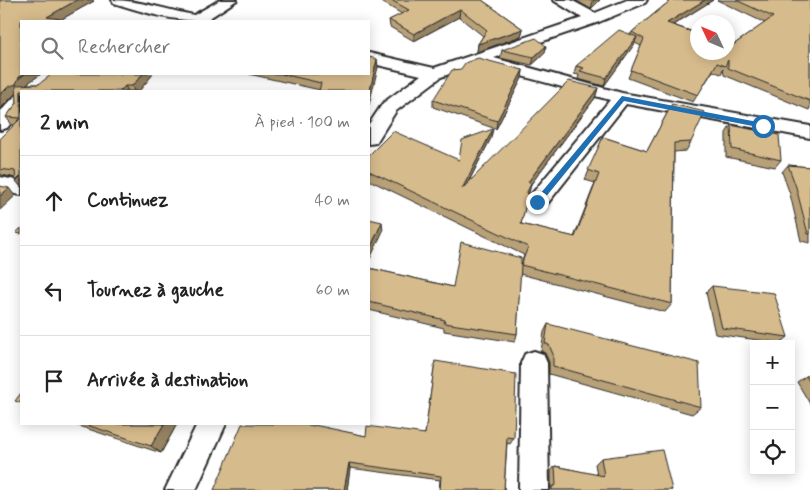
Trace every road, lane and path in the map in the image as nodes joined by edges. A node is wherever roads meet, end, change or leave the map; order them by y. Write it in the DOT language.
graph roads {
  1 [pos="119,0"];
  2 [pos="230,0"];
  3 [pos="560,0"];
  4 [pos="640,0"];
  5 [pos="156,12"];
  6 [pos="594,19"];
  7 [pos="136,20"];
  8 [pos="194,20"];
  9 [pos="200,20"];
  10 [pos="370,58"];
  11 [pos="477,59"];
  12 [pos="435,73"];
  13 [pos="622,98"];
  14 [pos="20,101"];
  15 [pos="0,124"];
  16 [pos="810,132"];
  17 [pos="370,136"];
  18 [pos="0,184"];
  19 [pos="20,188"];
  20 [pos="537,202"];
  21 [pos="534,363"];
  22 [pos="212,425"];
  23 [pos="180,490"];
  24 [pos="534,490"];
  1 -- 5 [label="street"];
  2 -- 9 [label="street"];
  3 -- 6 [label="street"];
  4 -- 6 [label="street"];
  5 -- 7 [label="street"];
  5 -- 8 [label="street"];
  6 -- 11 [label="street"];
  10 -- 12 [label="street"];
  11 -- 12 [label="street"];
  11 -- 13 [label="street"];
  12 -- 17 [label="street"];
  13 -- 16 [label="street"];
  13 -- 20 [label="street"];
  14 -- 15 [label="street"];
  18 -- 19 [label="street"];
  21 -- 24 [label="street"];
  22 -- 23 [label="street"];
}
